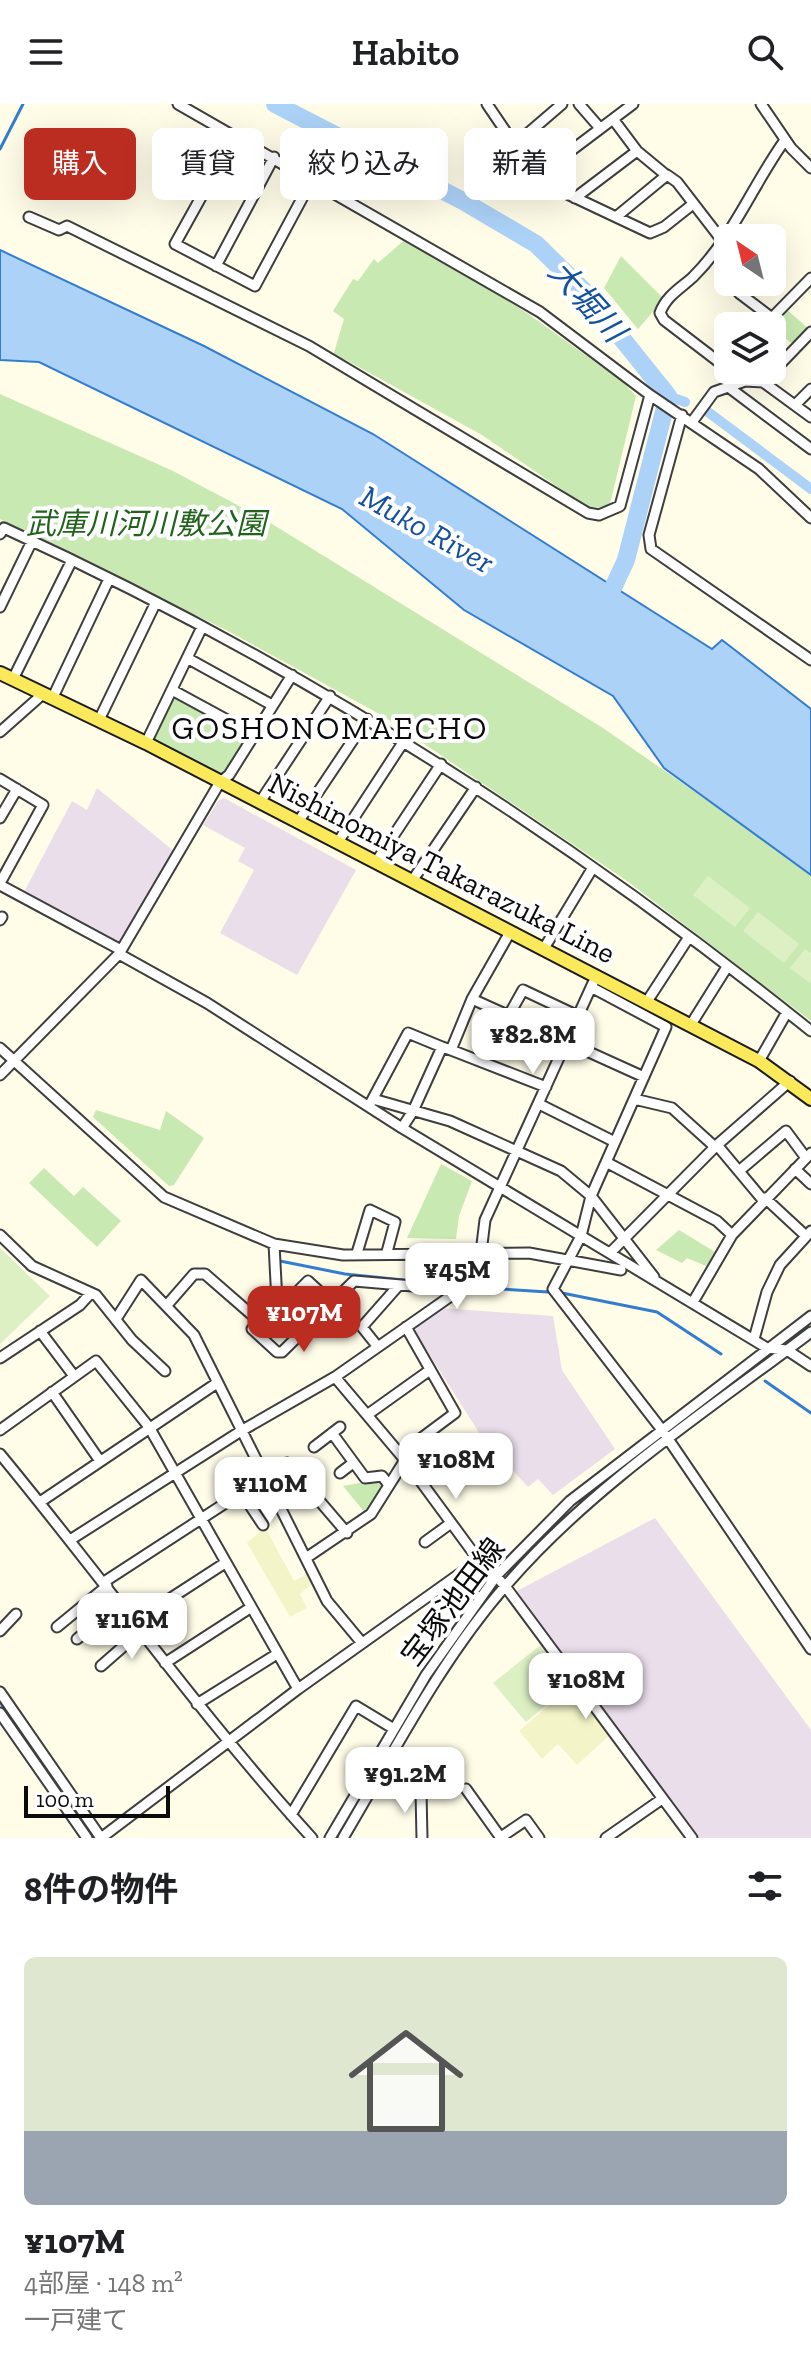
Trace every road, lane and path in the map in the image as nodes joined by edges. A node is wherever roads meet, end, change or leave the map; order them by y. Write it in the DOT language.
graph roads {
  1 [pos="178,104"];
  2 [pos="487,104"];
  3 [pos="562,104"];
  4 [pos="579,104"];
  5 [pos="633,104"];
  6 [pos="761,104"];
  7 [pos="613,119"];
  8 [pos="599,127"];
  9 [pos="221,128"];
  10 [pos="503,128"];
  11 [pos="534,128"];
  12 [pos="785,140"];
  13 [pos="576,145"];
  14 [pos="637,151"];
  15 [pos="264,152"];
  16 [pos="274,157"];
  17 [pos="280,160"];
  18 [pos="811,168"];
  19 [pos="666,175"];
  20 [pos="576,197"];
  21 [pos="576,198"];
  22 [pos="199,200"];
  23 [pos="301,200"];
  24 [pos="350,200"];
  25 [pos="693,204"];
  26 [pos="29,217"];
  27 [pos="616,217"];
  28 [pos="738,224"];
  29 [pos="714,230"];
  30 [pos="714,253"];
  31 [pos="216,266"];
  32 [pos="811,278"];
  33 [pos="742,296"];
  34 [pos="758,312"];
  35 [pos="778,312"];
  36 [pos="811,332"];
  37 [pos="714,358"];
  38 [pos="786,358"];
  39 [pos="734,384"];
  40 [pos="766,384"];
  41 [pos="727,386"];
  42 [pos="811,389"];
  43 [pos="651,395"];
  44 [pos="795,405"];
  45 [pos="680,414"];
  46 [pos="811,417"];
  47 [pos="692,422"];
  48 [pos="811,449"];
  49 [pos="811,518"];
  50 [pos="0,534"];
  51 [pos="32,541"];
  52 [pos="72,560"];
  53 [pos="109,579"];
  54 [pos="156,602"];
  55 [pos="0,607"];
  56 [pos="202,627"];
  57 [pos="187,658"];
  58 [pos="811,660"];
  59 [pos="0,673"];
  60 [pos="292,675"];
  61 [pos="13,679"];
  62 [pos="172,690"];
  63 [pos="49,695"];
  64 [pos="330,696"];
  65 [pos="272,705"];
  66 [pos="367,719"];
  67 [pos="99,720"];
  68 [pos="0,732"];
  69 [pos="253,734"];
  70 [pos="404,741"];
  71 [pos="146,743"];
  72 [pos="441,764"];
  73 [pos="0,779"];
  74 [pos="220,782"];
  75 [pos="476,787"];
  76 [pos="17,789"];
  77 [pos="260,802"];
  78 [pos="0,818"];
  79 [pos="298,822"];
  80 [pos="338,842"];
  81 [pos="376,862"];
  82 [pos="592,869"];
  83 [pos="412,881"];
  84 [pos="0,884"];
  85 [pos="509,934"];
  86 [pos="689,937"];
  87 [pos="543,950"];
  88 [pos="120,952"];
  89 [pos="727,967"];
  90 [pos="594,982"];
  91 [pos="472,999"];
  92 [pos="646,1003"];
  93 [pos="787,1012"];
  94 [pos="509,1015"];
  95 [pos="578,1016"];
  96 [pos="690,1026"];
  97 [pos="811,1031"];
  98 [pos="567,1041"];
  99 [pos="0,1048"];
  100 [pos="447,1048"];
  101 [pos="15,1061"];
  102 [pos="759,1061"];
  103 [pos="0,1075"];
  104 [pos="644,1077"];
  105 [pos="790,1081"];
  106 [pos="546,1087"];
  107 [pos="634,1099"];
  108 [pos="811,1099"];
  109 [pos="370,1103"];
  110 [pos="539,1104"];
  111 [pos="413,1111"];
  112 [pos="402,1128"];
  113 [pos="615,1142"];
  114 [pos="716,1146"];
  115 [pos="517,1150"];
  116 [pos="809,1155"];
  117 [pos="606,1162"];
  118 [pos="795,1169"];
  119 [pos="739,1171"];
  120 [pos="811,1184"];
  121 [pos="500,1188"];
  122 [pos="668,1194"];
  123 [pos="591,1196"];
  124 [pos="764,1199"];
  125 [pos="809,1233"];
  126 [pos="0,1235"];
  127 [pos="732,1235"];
  128 [pos="581,1236"];
  129 [pos="625,1237"];
  130 [pos="274,1244"];
  131 [pos="387,1252"];
  132 [pos="483,1252"];
  133 [pos="357,1253"];
  134 [pos="610,1253"];
  135 [pos="568,1262"];
  136 [pos="621,1270"];
  137 [pos="657,1281"];
  138 [pos="467,1284"];
  139 [pos="399,1285"];
  140 [pos="90,1294"];
  141 [pos="693,1302"];
  142 [pos="332,1303"];
  143 [pos="281,1304"];
  144 [pos="167,1305"];
  145 [pos="811,1316"];
  146 [pos="116,1319"];
  147 [pos="259,1321"];
  148 [pos="406,1327"];
  149 [pos="40,1331"];
  150 [pos="811,1332"];
  151 [pos="301,1334"];
  152 [pos="754,1339"];
  153 [pos="378,1347"];
  154 [pos="767,1348"];
  155 [pos="787,1350"];
  156 [pos="0,1358"];
  157 [pos="811,1366"];
  158 [pos="430,1370"];
  159 [pos="165,1371"];
  160 [pos="74,1376"];
  161 [pos="335,1377"];
  162 [pos="217,1383"];
  163 [pos="52,1392"];
  164 [pos="367,1415"];
  165 [pos="149,1427"];
  166 [pos="0,1430"];
  167 [pos="662,1430"];
  168 [pos="241,1431"];
  169 [pos="668,1440"];
  170 [pos="314,1447"];
  171 [pos="0,1454"];
  172 [pos="402,1457"];
  173 [pos="100,1461"];
  174 [pos="353,1463"];
  175 [pos="174,1473"];
  176 [pos="340,1473"];
  177 [pos="263,1477"];
  178 [pos="389,1485"];
  179 [pos="241,1492"];
  180 [pos="40,1502"];
  181 [pos="200,1518"];
  182 [pos="451,1523"];
  183 [pos="263,1525"];
  184 [pos="347,1533"];
  185 [pos="70,1540"];
  186 [pos="425,1542"];
  187 [pos="306,1558"];
  188 [pos="480,1562"];
  189 [pos="225,1563"];
  190 [pos="497,1575"];
  191 [pos="106,1584"];
  192 [pos="505,1586"];
  193 [pos="120,1603"];
  194 [pos="250,1608"];
  195 [pos="16,1614"];
  196 [pos="134,1622"];
  197 [pos="57,1627"];
  198 [pos="0,1631"];
  199 [pos="141,1631"];
  200 [pos="77,1639"];
  201 [pos="362,1643"];
  202 [pos="811,1649"];
  203 [pos="277,1654"];
  204 [pos="165,1663"];
  205 [pos="101,1666"];
  206 [pos="298,1689"];
  207 [pos="0,1692"];
  208 [pos="197,1704"];
  209 [pos="0,1713"];
  210 [pos="394,1729"];
  211 [pos="228,1745"];
  212 [pos="466,1789"];
  213 [pos="421,1792"];
  214 [pos="662,1799"];
  215 [pos="291,1815"];
  216 [pos="501,1837"];
  217 [pos="609,1837"];
  218 [pos="87,1838"];
  219 [pos="312,1838"];
  220 [pos="330,1838"];
  221 [pos="343,1838"];
  222 [pos="422,1838"];
  223 [pos="539,1838"];
  224 [pos="692,1838"];
  1 -- 9 [label="street"];
  2 -- 10 [label="street"];
  3 -- 11 [label="street"];
  4 -- 8 [label="street"];
  5 -- 7 [label="street"];
  6 -- 12 [label="street"];
  7 -- 8 [label="street"];
  7 -- 14 [label="street"];
  8 -- 13 [label="street"];
  12 -- 18 [label="street"];
  12 -- 28 [label="street"];
  14 -- 19 [label="street"];
  14 -- 20 [label="street"];
  15 -- 16 [label="street"];
  16 -- 17 [label="street"];
  16 -- 31 [label="street"];
  19 -- 25 [label="street"];
  19 -- 27 [label="street"];
  21 -- 27 [label="street"];
  22 -- 31 [label="street"];
  23 -- 31 [label="street"];
  24 -- 43 [label="street"];
  25 -- 27 [label="street"];
  25 -- 29 [label="street"];
  26 -- 43 [label="street"];
  30 -- 37 [label="street"];
  32 -- 35 [label="street"];
  33 -- 34 [label="street"];
  36 -- 38 [label="street"];
  39 -- 41 [label="street"];
  40 -- 44 [label="street"];
  41 -- 47 [label="street"];
  41 -- 48 [label="street"];
  42 -- 44 [label="street"];
  43 -- 45 [label="street"];
  44 -- 46 [label="street"];
  45 -- 47 [label="street"];
  45 -- 58 [label="street"];
  47 -- 49 [label="street"];
  50 -- 51 [label="street"];
  51 -- 52 [label="street"];
  51 -- 55 [label="street"];
  52 -- 53 [label="street"];
  52 -- 61 [label="street"];
  53 -- 54 [label="street"];
  53 -- 63 [label="street"];
  54 -- 56 [label="street"];
  54 -- 67 [label="street"];
  56 -- 57 [label="street"];
  56 -- 60 [label="street"];
  57 -- 62 [label="street"];
  57 -- 65 [label="street"];
  59 -- 61 [label="main road, Nishinomiya Takarazuka Line"];
  60 -- 64 [label="street"];
  60 -- 65 [label="street"];
  61 -- 63 [label="main road, Nishinomiya Takarazuka Line"];
  62 -- 69 [label="street"];
  62 -- 71 [label="street"];
  63 -- 67 [label="main road, Nishinomiya Takarazuka Line"];
  63 -- 68 [label="street"];
  64 -- 66 [label="street"];
  64 -- 77 [label="street"];
  65 -- 69 [label="street"];
  66 -- 70 [label="street"];
  66 -- 79 [label="street"];
  67 -- 71 [label="main road, Nishinomiya Takarazuka Line"];
  69 -- 74 [label="street"];
  70 -- 72 [label="street"];
  70 -- 80 [label="street"];
  71 -- 74 [label="main road, Nishinomiya Takarazuka Line"];
  72 -- 75 [label="street"];
  72 -- 81 [label="street"];
  73 -- 76 [label="street"];
  74 -- 77 [label="main road, Nishinomiya Takarazuka Line"];
  74 -- 88 [label="street"];
  75 -- 82 [label="street"];
  75 -- 83 [label="street"];
  76 -- 78 [label="street"];
  76 -- 84 [label="street"];
  77 -- 79 [label="main road, Nishinomiya Takarazuka Line"];
  79 -- 80 [label="main road, Nishinomiya Takarazuka Line"];
  80 -- 81 [label="main road, Nishinomiya Takarazuka Line"];
  81 -- 83 [label="main road, Nishinomiya Takarazuka Line"];
  82 -- 86 [label="street"];
  82 -- 87 [label="street"];
  83 -- 85 [label="main road, Nishinomiya Takarazuka Line"];
  84 -- 88 [label="street"];
  85 -- 87 [label="main road, Nishinomiya Takarazuka Line"];
  85 -- 91 [label="street"];
  86 -- 89 [label="street"];
  86 -- 92 [label="street"];
  87 -- 90 [label="main road, Nishinomiya Takarazuka Line"];
  88 -- 101 [label="street"];
  88 -- 109 [label="street"];
  89 -- 93 [label="street"];
  89 -- 96 [label="street"];
  90 -- 92 [label="main road, Nishinomiya Takarazuka Line"];
  90 -- 95 [label="street"];
  90 -- 104 [label="street"];
  91 -- 94 [label="street"];
  91 -- 100 [label="street"];
  92 -- 96 [label="main road, Nishinomiya Takarazuka Line"];
  93 -- 97 [label="street"];
  93 -- 102 [label="street"];
  94 -- 95 [label="street"];
  94 -- 98 [label="street"];
  95 -- 98 [label="street"];
  96 -- 102 [label="main road, Nishinomiya Takarazuka Line"];
  98 -- 104 [label="street"];
  98 -- 106 [label="street"];
  99 -- 101 [label="street"];
  100 -- 106 [label="street"];
  100 -- 109 [label="street"];
  100 -- 111 [label="street"];
  101 -- 103 [label="street"];
  101 -- 130 [label="street"];
  102 -- 105 [label="main road, Nishinomiya Takarazuka Line"];
  104 -- 107 [label="street"];
  105 -- 108 [label="main road, Nishinomiya Takarazuka Line"];
  105 -- 114 [label="street"];
  106 -- 110 [label="street"];
  107 -- 113 [label="street"];
  107 -- 114 [label="street"];
  109 -- 111 [label="street"];
  109 -- 112 [label="street"];
  110 -- 113 [label="street"];
  110 -- 115 [label="street"];
  111 -- 112 [label="street"];
  111 -- 115 [label="street"];
  112 -- 121 [label="street"];
  113 -- 117 [label="street"];
  114 -- 119 [label="street"];
  114 -- 122 [label="street"];
  115 -- 121 [label="street"];
  115 -- 123 [label="street"];
  116 -- 118 [label="street"];
  116 -- 119 [label="street"];
  117 -- 122 [label="street"];
  117 -- 123 [label="street"];
  118 -- 120 [label="street"];
  118 -- 124 [label="street"];
  119 -- 124 [label="street"];
  121 -- 128 [label="street"];
  121 -- 132 [label="street"];
  122 -- 127 [label="street"];
  122 -- 129 [label="street"];
  123 -- 128 [label="street"];
  123 -- 129 [label="street"];
  124 -- 125 [label="street"];
  124 -- 127 [label="street"];
  125 -- 152 [label="street"];
  126 -- 140 [label="street"];
  127 -- 141 [label="street"];
  128 -- 134 [label="street"];
  128 -- 135 [label="street"];
  129 -- 134 [label="street"];
  129 -- 137 [label="street"];
  130 -- 133 [label="street"];
  130 -- 143 [label="street"];
  131 -- 132 [label="street"];
  131 -- 133 [label="street"];
  131 -- 133 [label="street"];
  132 -- 135 [label="street"];
  132 -- 138 [label="street"];
  134 -- 137 [label="street"];
  135 -- 136 [label="street"];
  135 -- 167 [label="street"];
  137 -- 141 [label="street"];
  138 -- 139 [label="street"];
  138 -- 148 [label="street"];
  139 -- 142 [label="street"];
  139 -- 153 [label="street"];
  140 -- 146 [label="street"];
  140 -- 149 [label="street"];
  141 -- 152 [label="street"];
  142 -- 143 [label="street"];
  142 -- 151 [label="street"];
  143 -- 147 [label="street"];
  143 -- 151 [label="street"];
  144 -- 146 [label="street"];
  144 -- 147 [label="street"];
  144 -- 162 [label="street"];
  145 -- 154 [label="street, 宝塚池田線"];
  146 -- 159 [label="street"];
  147 -- 151 [label="street"];
  148 -- 153 [label="street"];
  148 -- 158 [label="street"];
  149 -- 156 [label="street"];
  149 -- 160 [label="street"];
  150 -- 155 [label="street"];
  152 -- 154 [label="street"];
  153 -- 161 [label="street"];
  154 -- 155 [label="street"];
  154 -- 167 [label="street, 宝塚池田線"];
  155 -- 157 [label="street"];
  155 -- 169 [label="street"];
  158 -- 164 [label="street"];
  158 -- 172 [label="street"];
  160 -- 163 [label="street"];
  160 -- 165 [label="street"];
  161 -- 164 [label="street"];
  161 -- 168 [label="street"];
  162 -- 165 [label="street"];
  162 -- 168 [label="street"];
  163 -- 166 [label="street"];
  163 -- 173 [label="street"];
  164 -- 172 [label="street"];
  165 -- 173 [label="street"];
  165 -- 175 [label="street"];
  167 -- 169 [label="street"];
  167 -- 190 [label="street, 宝塚池田線"];
  168 -- 175 [label="street"];
  168 -- 177 [label="street"];
  169 -- 192 [label="street"];
  169 -- 202 [label="street"];
  170 -- 174 [label="street"];
  171 -- 180 [label="street"];
  172 -- 178 [label="street"];
  172 -- 182 [label="street"];
  173 -- 180 [label="street"];
  174 -- 176 [label="street"];
  174 -- 178 [label="street"];
  175 -- 181 [label="street"];
  175 -- 185 [label="street"];
  177 -- 179 [label="street"];
  177 -- 184 [label="street"];
  177 -- 187 [label="street"];
  178 -- 184 [label="street"];
  179 -- 181 [label="street"];
  179 -- 183 [label="street"];
  180 -- 185 [label="street"];
  181 -- 189 [label="street"];
  181 -- 191 [label="street"];
  182 -- 186 [label="street"];
  182 -- 188 [label="street"];
  184 -- 187 [label="street"];
  185 -- 191 [label="street"];
  187 -- 201 [label="street"];
  188 -- 190 [label="street"];
  188 -- 201 [label="street"];
  189 -- 194 [label="street"];
  189 -- 196 [label="street"];
  190 -- 192 [label="street"];
  190 -- 210 [label="street, 宝塚池田線"];
  191 -- 193 [label="street"];
  191 -- 197 [label="street"];
  192 -- 214 [label="street"];
  192 -- 221 [label="street"];
  193 -- 196 [label="street"];
  193 -- 200 [label="street"];
  194 -- 203 [label="street"];
  194 -- 204 [label="street"];
  195 -- 198 [label="street"];
  196 -- 199 [label="street"];
  199 -- 204 [label="street"];
  199 -- 205 [label="street"];
  201 -- 206 [label="street"];
  203 -- 206 [label="street"];
  203 -- 208 [label="street"];
  204 -- 208 [label="street"];
  206 -- 211 [label="street"];
  207 -- 211 [label="street"];
  208 -- 211 [label="street"];
  209 -- 218 [label="street"];
  210 -- 215 [label="street"];
  210 -- 220 [label="street, 宝塚池田線"];
  211 -- 215 [label="street"];
  212 -- 216 [label="street"];
  213 -- 222 [label="street"];
  214 -- 217 [label="street"];
  214 -- 224 [label="street"];
  215 -- 219 [label="street"];
  216 -- 223 [label="street"];
}
